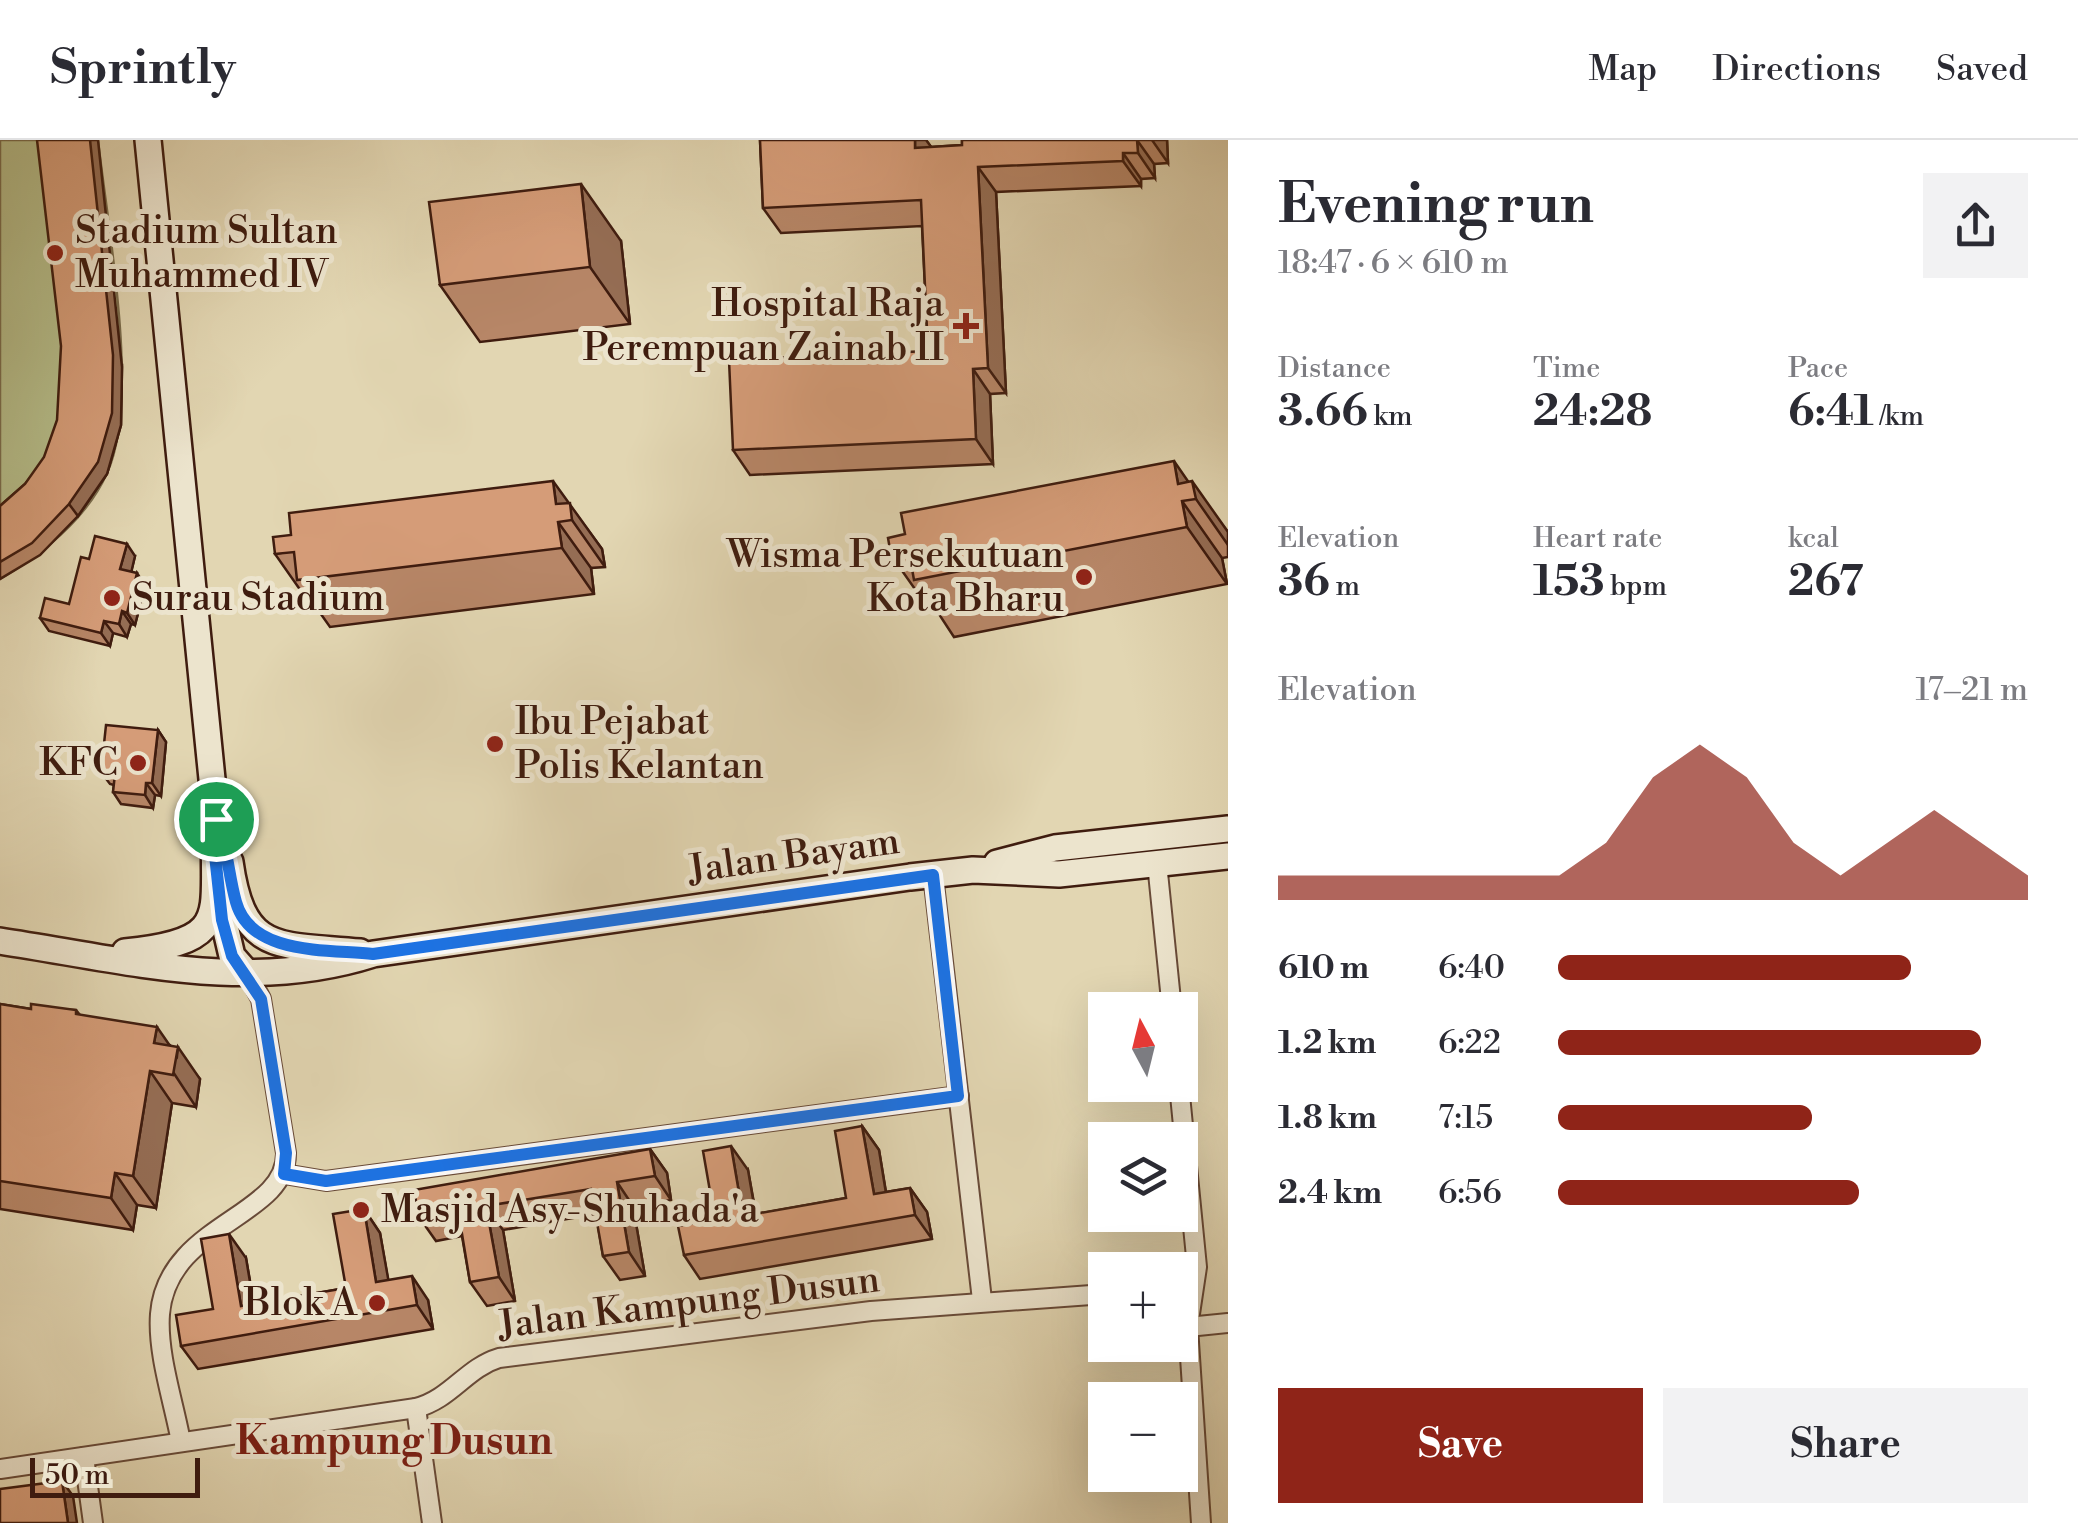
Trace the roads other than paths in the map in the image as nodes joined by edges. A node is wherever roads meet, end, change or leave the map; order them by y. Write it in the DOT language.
graph roads {
  1 [pos="148,140"];
  2 [pos="216,819"];
  3 [pos="1228,820"];
  4 [pos="1228,829"];
  5 [pos="1176,835"];
  6 [pos="1224,857"];
  7 [pos="1158,864"];
  8 [pos="973,870"];
  9 [pos="933,875"];
  10 [pos="217,888"];
  11 [pos="0,941"];
  12 [pos="373,954"];
  13 [pos="93,955"];
  14 [pos="247,973"];
  15 [pos="1170,992"];
  16 [pos="958,1096"];
  17 [pos="1181,1102"];
  18 [pos="284,1174"];
  19 [pos="1196,1252"];
  20 [pos="1088,1295"];
  21 [pos="982,1300"];
  22 [pos="1228,1323"];
  23 [pos="1198,1326"];
  24 [pos="1190,1362"];
  25 [pos="416,1408"];
  26 [pos="181,1442"];
  27 [pos="84,1457"];
  28 [pos="0,1469"];
  29 [pos="92,1523"];
  30 [pos="432,1523"];
  31 [pos="1202,1523"];
  1 -- 2 [label="main road"];
  2 -- 10 [label="main road, Jalan Bayam"];
  2 -- 12 [label="main road, Jalan Bayam"];
  3 -- 5 [label="main road"];
  4 -- 5 [label="main road"];
  5 -- 8 [label="main road"];
  6 -- 7 [label="main road, Jalan Bayam"];
  7 -- 8 [label="main road, Jalan Bayam"];
  7 -- 15 [label="street"];
  8 -- 9 [label="main road, Jalan Bayam"];
  9 -- 12 [label="main road, Jalan Bayam"];
  9 -- 16 [label="street"];
  10 -- 13 [label="main road, Jalan Bayam"];
  10 -- 14 [label="main road"];
  11 -- 13 [label="main road, Jalan Bayam"];
  12 -- 14 [label="main road, Jalan Bayam"];
  13 -- 14 [label="main road, Jalan Bayam"];
  14 -- 18 [label="street"];
  16 -- 18 [label="street"];
  16 -- 21 [label="street"];
  17 -- 19 [label="street"];
  18 -- 26 [label="street"];
  20 -- 21 [label="street, Jalan Kampung Dusun"];
  21 -- 25 [label="street, Jalan Kampung Dusun"];
  22 -- 23 [label="street"];
  24 -- 31 [label="street"];
  25 -- 26 [label="street, Jalan Kampung Dusun"];
  25 -- 30 [label="street"];
  26 -- 27 [label="street, Jalan Kampung Dusun"];
  27 -- 28 [label="street, Jalan Kampung Dusun"];
  27 -- 29 [label="street"];
}
